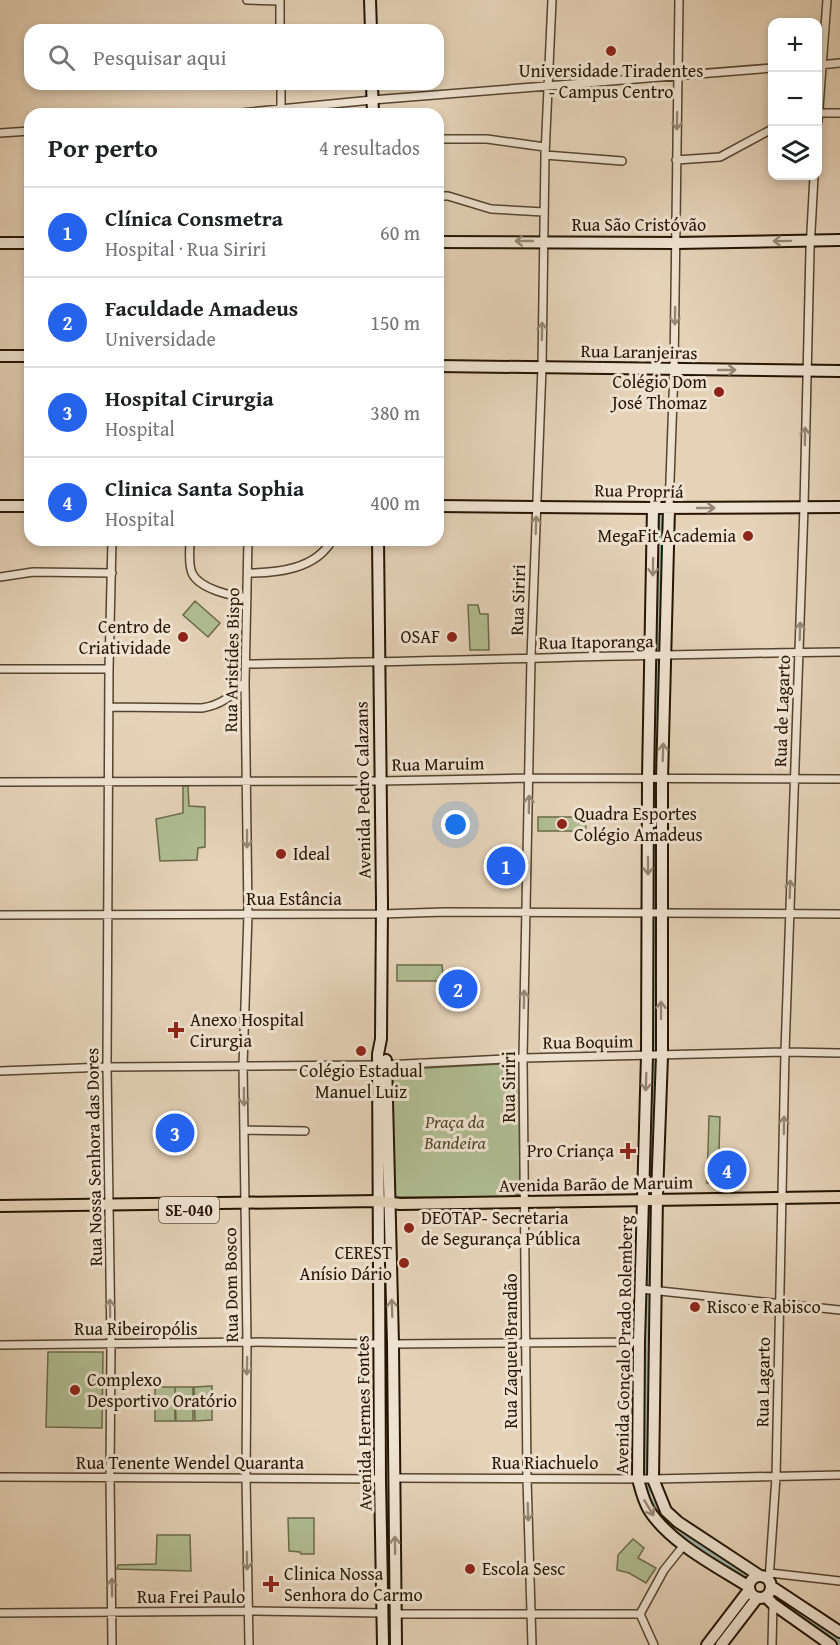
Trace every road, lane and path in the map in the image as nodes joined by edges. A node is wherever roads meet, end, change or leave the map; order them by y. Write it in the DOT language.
graph roads {
  1 [pos="247,0"];
  2 [pos="370,0"];
  3 [pos="552,0"];
  4 [pos="679,0"];
  5 [pos="826,0"];
  6 [pos="280,1"];
  7 [pos="280,24"];
  8 [pos="371,24"];
  9 [pos="822,37"];
  10 [pos="840,63"];
  11 [pos="822,64"];
  12 [pos="768,68"];
  13 [pos="677,76"];
  14 [pos="548,86"];
  15 [pos="281,90"];
  16 [pos="372,90"];
  17 [pos="372,100"];
  18 [pos="281,108"];
  19 [pos="291,108"];
  20 [pos="373,108"];
  21 [pos="840,112"];
  22 [pos="822,113"];
  23 [pos="24,131"];
  24 [pos="768,131"];
  25 [pos="0,133"];
  26 [pos="444,139"];
  27 [pos="545,151"];
  28 [pos="622,160"];
  29 [pos="676,160"];
  30 [pos="814,180"];
  31 [pos="444,196"];
  32 [pos="544,212"];
  33 [pos="810,240"];
  34 [pos="840,240"];
  35 [pos="544,241"];
  36 [pos="444,242"];
  37 [pos="0,243"];
  38 [pos="24,243"];
  39 [pos="676,243"];
  40 [pos="0,356"];
  41 [pos="24,357"];
  42 [pos="444,366"];
  43 [pos="542,367"];
  44 [pos="674,370"];
  45 [pos="806,371"];
  46 [pos="840,371"];
  47 [pos="0,506"];
  48 [pos="24,506"];
  49 [pos="444,506"];
  50 [pos="537,506"];
  51 [pos="661,507"];
  52 [pos="804,507"];
  53 [pos="840,507"];
  54 [pos="112,546"];
  55 [pos="190,546"];
  56 [pos="248,546"];
  57 [pos="329,546"];
  58 [pos="378,546"];
  59 [pos="112,573"];
  60 [pos="248,573"];
  61 [pos="0,576"];
  62 [pos="247,598"];
  63 [pos="799,652"];
  64 [pos="840,652"];
  65 [pos="658,655"];
  66 [pos="531,658"];
  67 [pos="378,663"];
  68 [pos="246,664"];
  69 [pos="0,669"];
  70 [pos="109,669"];
  71 [pos="245,682"];
  72 [pos="110,707"];
  73 [pos="529,778"];
  74 [pos="655,779"];
  75 [pos="794,779"];
  76 [pos="840,779"];
  77 [pos="380,780"];
  78 [pos="247,781"];
  79 [pos="0,782"];
  80 [pos="110,782"];
  81 [pos="526,912"];
  82 [pos="655,913"];
  83 [pos="789,913"];
  84 [pos="109,914"];
  85 [pos="248,914"];
  86 [pos="381,914"];
  87 [pos="840,914"];
  88 [pos="0,915"];
  89 [pos="785,1052"];
  90 [pos="840,1053"];
  91 [pos="654,1056"];
  92 [pos="523,1058"];
  93 [pos="382,1065"];
  94 [pos="243,1066"];
  95 [pos="107,1067"];
  96 [pos="0,1071"];
  97 [pos="244,1130"];
  98 [pos="305,1131"];
  99 [pos="783,1184"];
  100 [pos="657,1197"];
  101 [pos="782,1197"];
  102 [pos="840,1197"];
  103 [pos="642,1198"];
  104 [pos="526,1202"];
  105 [pos="382,1204"];
  106 [pos="0,1206"];
  107 [pos="245,1206"];
  108 [pos="108,1208"];
  109 [pos="0,1214"];
  110 [pos="648,1289"];
  111 [pos="780,1304"];
  112 [pos="840,1310"];
  113 [pos="247,1342"];
  114 [pos="639,1342"];
  115 [pos="525,1343"];
  116 [pos="111,1344"];
  117 [pos="379,1344"];
  118 [pos="393,1344"];
  119 [pos="0,1345"];
  120 [pos="840,1475"];
  121 [pos="0,1477"];
  122 [pos="110,1477"];
  123 [pos="776,1477"];
  124 [pos="246,1478"];
  125 [pos="394,1478"];
  126 [pos="527,1478"];
  127 [pos="380,1479"];
  128 [pos="645,1479"];
  129 [pos="684,1545"];
  130 [pos="840,1581"];
  131 [pos="763,1588"];
  132 [pos="248,1611"];
  133 [pos="0,1612"];
  134 [pos="112,1613"];
  135 [pos="383,1613"];
  136 [pos="396,1614"];
  137 [pos="532,1614"];
  138 [pos="640,1614"];
  139 [pos="840,1632"];
  140 [pos="112,1645"];
  141 [pos="249,1645"];
  142 [pos="383,1645"];
  143 [pos="396,1645"];
  144 [pos="532,1645"];
  145 [pos="654,1645"];
  146 [pos="707,1645"];
  147 [pos="721,1645"];
  148 [pos="772,1645"];
  149 [pos="831,1645"];
  1 -- 6 [label="street"];
  2 -- 8 [label="street"];
  3 -- 14 [label="street, Rua Siriri"];
  4 -- 13 [label="street"];
  5 -- 9 [label="street"];
  6 -- 7 [label="street"];
  10 -- 11 [label="street"];
  12 -- 13 [label="street"];
  13 -- 14 [label="street"];
  13 -- 29 [label="street, one-way"];
  14 -- 17 [label="street"];
  14 -- 27 [label="street, Rua Siriri"];
  15 -- 18 [label="street"];
  16 -- 17 [label="street"];
  17 -- 19 [label="street"];
  17 -- 20 [label="street"];
  21 -- 22 [label="street"];
  23 -- 25 [label="street"];
  24 -- 29 [label="street"];
  26 -- 27 [label="street"];
  27 -- 28 [label="street"];
  27 -- 32 [label="street, Rua Siriri"];
  29 -- 39 [label="street"];
  30 -- 33 [label="street"];
  31 -- 32 [label="street"];
  32 -- 35 [label="street, Rua Siriri"];
  33 -- 34 [label="street, Rua São Cristóvão"];
  33 -- 39 [label="street, Rua São Cristóvão, one-way"];
  33 -- 45 [label="street, Rua de Lagarto"];
  35 -- 36 [label="street, Rua São Cristóvão, one-way"];
  35 -- 39 [label="street, Rua São Cristóvão"];
  43 -- 35 [label="street, Rua Siriri, one-way"];
  37 -- 38 [label="street"];
  39 -- 44 [label="street, one-way"];
  40 -- 41 [label="street"];
  42 -- 43 [label="street, Rua Laranjeiras"];
  43 -- 44 [label="street, Rua Laranjeiras"];
  43 -- 50 [label="street, Rua Siriri"];
  44 -- 45 [label="street, Rua Laranjeiras, one-way"];
  44 -- 51 [label="street"];
  45 -- 46 [label="street, Rua Laranjeiras"];
  52 -- 45 [label="street, Rua de Lagarto, one-way"];
  47 -- 48 [label="street"];
  49 -- 50 [label="street, Rua Propriá"];
  50 -- 51 [label="street, Rua Propriá"];
  66 -- 50 [label="street, Rua Siriri, one-way"];
  51 -- 52 [label="street, Rua Propriá, one-way"];
  51 -- 65 [label="street, one-way"];
  51 -- 65 [label="street"];
  52 -- 53 [label="street, Rua Propriá"];
  63 -- 52 [label="street, Rua de Lagarto, one-way"];
  54 -- 59 [label="street, Rua Nossa Senhora das Dores"];
  55 -- 62 [label="street"];
  56 -- 60 [label="street, Rua Aristídes Bispo"];
  57 -- 60 [label="street"];
  58 -- 67 [label="street, Avenida Pedro Calazans"];
  59 -- 61 [label="street"];
  59 -- 70 [label="street, Rua Nossa Senhora das Dores"];
  60 -- 62 [label="street, Rua Aristídes Bispo"];
  62 -- 68 [label="street, Rua Aristídes Bispo"];
  63 -- 64 [label="street, Rua Itaporanga"];
  63 -- 65 [label="street, Rua Itaporanga"];
  63 -- 75 [label="street, Rua de Lagarto"];
  65 -- 66 [label="street, Rua Itaporanga"];
  65 -- 74 [label="street"];
  66 -- 67 [label="street, Rua Itaporanga"];
  66 -- 73 [label="street, Rua Siriri"];
  67 -- 68 [label="street, Rua Itaporanga"];
  67 -- 77 [label="street, Avenida Pedro Calazans"];
  68 -- 71 [label="street, Rua Aristídes Bispo"];
  69 -- 70 [label="street"];
  70 -- 72 [label="street, Rua Nossa Senhora das Dores"];
  71 -- 72 [label="street"];
  71 -- 78 [label="street, Rua Aristídes Bispo"];
  72 -- 80 [label="street, Rua Nossa Senhora das Dores"];
  73 -- 74 [label="street, Rua Maruim"];
  73 -- 77 [label="street, Rua Maruim"];
  81 -- 73 [label="street, Rua Siriri, one-way"];
  74 -- 75 [label="street, Rua Maruim"];
  74 -- 82 [label="street"];
  75 -- 76 [label="street, Rua Maruim"];
  83 -- 75 [label="street, Rua de Lagarto, one-way"];
  77 -- 78 [label="street, Rua Maruim"];
  77 -- 86 [label="street, Avenida Pedro Calazans"];
  78 -- 80 [label="street, Rua Maruim"];
  78 -- 85 [label="street, Rua Dom Bosco, one-way"];
  79 -- 80 [label="street, Rua Maruim"];
  80 -- 84 [label="street, Rua Nossa Senhora das Dores"];
  81 -- 82 [label="street, Rua Estância"];
  81 -- 86 [label="street, Rua Estância"];
  92 -- 81 [label="street, Rua Siriri, one-way"];
  82 -- 83 [label="street, Rua Estância"];
  82 -- 91 [label="street"];
  83 -- 87 [label="street, Rua Estância"];
  83 -- 89 [label="street, Rua de Lagarto"];
  84 -- 85 [label="street, Rua Estância"];
  84 -- 88 [label="street, Rua Estância"];
  84 -- 95 [label="street, Rua Nossa Senhora das Dores"];
  85 -- 86 [label="street, Rua Estância"];
  85 -- 94 [label="street, Rua Dom Bosco"];
  86 -- 93 [label="street, Avenida Pedro Calazans"];
  89 -- 90 [label="street, Rua Boquim"];
  89 -- 91 [label="street, Rua Boquim"];
  99 -- 89 [label="street, Rua de Lagarto, one-way"];
  91 -- 92 [label="street, Rua Boquim"];
  91 -- 100 [label="street, Avenida Gonçalo Prado Rolemberg"];
  91 -- 103 [label="street, Avenida Gonçalo Prado Rolemberg, one-way"];
  92 -- 93 [label="street, Rua Boquim"];
  92 -- 104 [label="street, Rua Siriri"];
  93 -- 94 [label="street, Rua Boquim"];
  93 -- 105 [label="street, Avenida Pedro Calazans"];
  94 -- 95 [label="street, Rua Boquim"];
  94 -- 97 [label="street, Rua Dom Bosco, one-way"];
  95 -- 96 [label="street, Rua Boquim"];
  95 -- 108 [label="street, Rua Nossa Senhora das Dores"];
  97 -- 98 [label="street"];
  97 -- 107 [label="street, Rua Dom Bosco"];
  99 -- 101 [label="street, Rua Lagarto"];
  100 -- 101 [label="main road, Avenida Barão de Maruim"];
  100 -- 103 [label="main road, Avenida Barão de Maruim"];
  100 -- 110 [label="street, Avenida Gonçalo Prado Rolemberg"];
  101 -- 102 [label="main road, Avenida Barão de Maruim"];
  101 -- 111 [label="street, Rua Lagarto"];
  103 -- 104 [label="main road, Avenida Barão de Maruim / SE-040"];
  103 -- 110 [label="street, Avenida Gonçalo Prado Rolemberg"];
  104 -- 105 [label="main road, Avenida Barão de Maruim / SE-040"];
  104 -- 115 [label="street, Rua Zaqueu Brandão"];
  105 -- 107 [label="main road, SE-040"];
  105 -- 117 [label="street, Avenida Hermes Fontes"];
  118 -- 105 [label="street, Avenida Hermes Fontes, one-way"];
  106 -- 108 [label="main road, SE-040"];
  107 -- 108 [label="main road, SE-040"];
  107 -- 113 [label="street, Rua Dom Bosco"];
  108 -- 109 [label="main road, SE-040"];
  116 -- 108 [label="street, Rua Nossa Senhora das Dores, one-way"];
  110 -- 111 [label="street"];
  110 -- 114 [label="street, Avenida Gonçalo Prado Rolemberg"];
  110 -- 128 [label="street, Avenida Gonçalo Prado Rolemberg"];
  111 -- 112 [label="street"];
  111 -- 123 [label="street, Rua Lagarto"];
  113 -- 116 [label="street, Rua Ribeiropólis"];
  113 -- 117 [label="street, Rua Ribeiropólis"];
  113 -- 124 [label="street, Rua Dom Bosco, one-way"];
  114 -- 115 [label="street"];
  114 -- 128 [label="street, Avenida Gonçalo Prado Rolemberg"];
  115 -- 118 [label="street"];
  115 -- 126 [label="street, Rua Zaqueu Brandão"];
  116 -- 119 [label="street, Rua Ribeiropólis"];
  116 -- 122 [label="street, Rua Nossa Senhora das Dores"];
  117 -- 127 [label="street, Avenida Hermes Fontes"];
  118 -- 125 [label="street, Avenida Hermes Fontes"];
  120 -- 123 [label="street, Rua Riachuelo"];
  121 -- 122 [label="street, Rua Tenente Wendel Quaranta"];
  122 -- 124 [label="street, Rua Tenente Wendel Quaranta"];
  134 -- 122 [label="street, Rua Nossa Senhora das Dores, one-way"];
  123 -- 128 [label="street, Rua Riachuelo"];
  123 -- 131 [label="street, Rua Lagarto"];
  124 -- 127 [label="street, Rua Tenente Wendel Quaranta"];
  124 -- 132 [label="street, Rua Dom Bosco, one-way"];
  125 -- 126 [label="street, Rua Riachuelo"];
  136 -- 125 [label="street, Avenida Hermes Fontes, one-way"];
  126 -- 128 [label="street, Rua Riachuelo"];
  126 -- 137 [label="street, Rua Zaqueu Brandão, one-way"];
  127 -- 135 [label="street, Avenida Hermes Fontes"];
  128 -- 129 [label="street, Avenida Gonçalo Prado Rolemberg, one-way"];
  128 -- 131 [label="street, Avenida Gonçalo Prado Rolemberg"];
  129 -- 131 [label="street, Avenida Gonçalo Prado Rolemberg"];
  129 -- 138 [label="street"];
  130 -- 131 [label="street"];
  131 -- 139 [label="street, Avenida Gonçalo Prado Rolemberg"];
  131 -- 146 [label="street"];
  131 -- 147 [label="street"];
  131 -- 148 [label="street, Rua Lagarto"];
  131 -- 149 [label="street, Avenida Gonçalo Prado Rolemberg"];
  132 -- 134 [label="street, Rua Frei Paulo"];
  132 -- 135 [label="street, Rua Frei Paulo"];
  132 -- 141 [label="street, Rua Dom Bosco"];
  133 -- 134 [label="street, Rua Frei Paulo"];
  134 -- 140 [label="street, Rua Nossa Senhora das Dores"];
  135 -- 142 [label="street, Avenida Hermes Fontes"];
  136 -- 137 [label="street"];
  136 -- 143 [label="street, Avenida Hermes Fontes"];
  137 -- 138 [label="street"];
  137 -- 144 [label="street, Rua Zaqueu Brandão"];
  138 -- 145 [label="street"];
}
